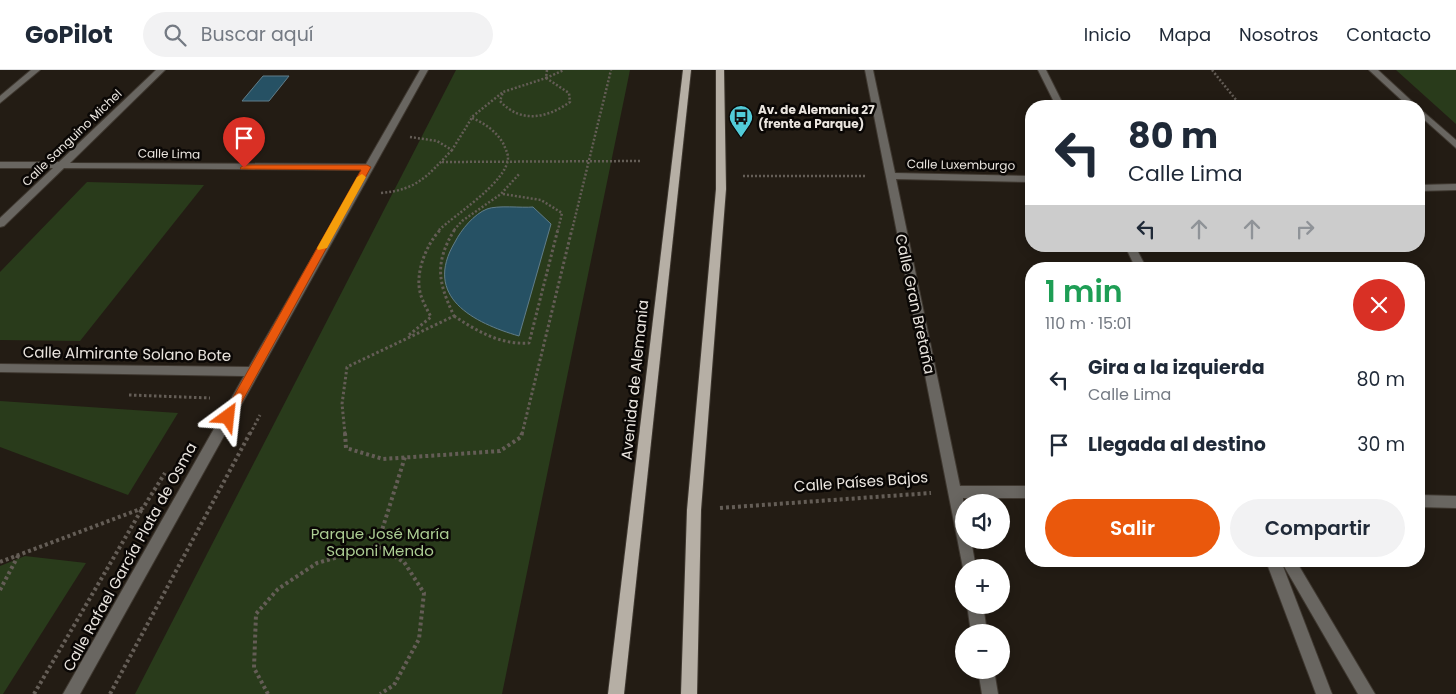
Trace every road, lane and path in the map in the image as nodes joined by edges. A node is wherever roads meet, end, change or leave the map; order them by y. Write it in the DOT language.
graph roads {
  1 [pos="36,70"];
  2 [pos="161,70"];
  3 [pos="424,70"];
  4 [pos="547,70"];
  5 [pos="564,70"];
  6 [pos="611,70"];
  7 [pos="687,70"];
  8 [pos="720,70"];
  9 [pos="869,70"];
  10 [pos="1042,70"];
  11 [pos="1212,70"];
  12 [pos="1373,70"];
  13 [pos="546,78"];
  14 [pos="504,92"];
  15 [pos="0,100"];
  16 [pos="1057,100"];
  17 [pos="1236,100"];
  18 [pos="1406,100"];
  19 [pos="470,117"];
  20 [pos="1425,117"];
  21 [pos="406,144"];
  22 [pos="1456,145"];
  23 [pos="452,150"];
  24 [pos="508,161"];
  25 [pos="588,161"];
  26 [pos="641,161"];
  27 [pos="441,162"];
  28 [pos="0,165"];
  29 [pos="61,166"];
  30 [pos="367,167"];
  31 [pos="520,173"];
  32 [pos="722,176"];
  33 [pos="890,176"];
  34 [pos="1025,179"];
  35 [pos="384,185"];
  36 [pos="1456,187"];
  37 [pos="1425,188"];
  38 [pos="502,194"];
  39 [pos="0,224"];
  40 [pos="454,316"];
  41 [pos="405,338"];
  42 [pos="0,368"];
  43 [pos="253,372"];
  44 [pos="125,395"];
  45 [pos="206,407"];
  46 [pos="261,412"];
  47 [pos="405,457"];
  48 [pos="169,466"];
  49 [pos="955,492"];
  50 [pos="1025,492"];
  51 [pos="1425,501"];
  52 [pos="1456,502"];
  53 [pos="143,508"];
  54 [pos="694,510"];
  55 [pos="377,546"];
  56 [pos="18,556"];
  57 [pos="0,562"];
  58 [pos="1275,567"];
  59 [pos="1292,567"];
  60 [pos="0,590"];
  61 [pos="988,679"];
  62 [pos="34,694"];
  63 [pos="71,694"];
  64 [pos="110,694"];
  65 [pos="268,694"];
  66 [pos="380,694"];
  67 [pos="616,694"];
  68 [pos="689,694"];
  69 [pos="990,694"];
  70 [pos="1324,694"];
  71 [pos="1367,694"];
  1 -- 15 [label="street"];
  2 -- 29 [label="street, Calle Sanguino Michel"];
  3 -- 30 [label="street, Calle Rafael García Plata de Osma"];
  4 -- 13 [label="path"];
  5 -- 13 [label="path"];
  6 -- 25 [label="path"];
  7 -- 67 [label="main road, Avenida de Alemania"];
  8 -- 32 [label="main road"];
  9 -- 33 [label="street, Calle Gran Bretaña"];
  10 -- 16 [label="street"];
  11 -- 17 [label="path"];
  12 -- 18 [label="street"];
  13 -- 14 [label="path"];
  13 -- 14 [label="path"];
  14 -- 19 [label="path"];
  19 -- 23 [label="path"];
  19 -- 24 [label="path"];
  20 -- 22 [label="street"];
  21 -- 23 [label="path"];
  23 -- 27 [label="path"];
  24 -- 25 [label="path"];
  24 -- 27 [label="path"];
  24 -- 41 [label="path"];
  25 -- 26 [label="path"];
  25 -- 47 [label="path"];
  27 -- 35 [label="path"];
  28 -- 29 [label="street, Calle Lima"];
  29 -- 30 [label="street, Calle Lima"];
  29 -- 39 [label="street, Calle Sanguino Michel"];
  30 -- 43 [label="street, Calle Rafael García Plata de Osma"];
  31 -- 38 [label="path"];
  32 -- 33 [label="path"];
  32 -- 54 [label="main road"];
  33 -- 34 [label="street, Calle Luxemburgo"];
  33 -- 49 [label="street, Calle Gran Bretaña"];
  36 -- 37 [label="street"];
  38 -- 40 [label="path"];
  38 -- 40 [label="path"];
  40 -- 41 [label="path"];
  41 -- 47 [label="path"];
  42 -- 43 [label="street, Calle Almirante Solano Bote"];
  43 -- 63 [label="street, Calle Rafael García Plata de Osma"];
  44 -- 45 [label="path"];
  46 -- 64 [label="path"];
  47 -- 55 [label="path"];
  48 -- 53 [label="path"];
  49 -- 50 [label="street"];
  49 -- 54 [label="path, Calle Países Bajos"];
  51 -- 52 [label="street"];
  53 -- 56 [label="path"];
  53 -- 62 [label="path"];
  54 -- 68 [label="main road"];
  55 -- 65 [label="path"];
  55 -- 66 [label="path"];
  56 -- 57 [label="path"];
  56 -- 60 [label="path"];
  58 -- 70 [label="street"];
  59 -- 71 [label="street"];
  61 -- 69 [label="street"];
}
